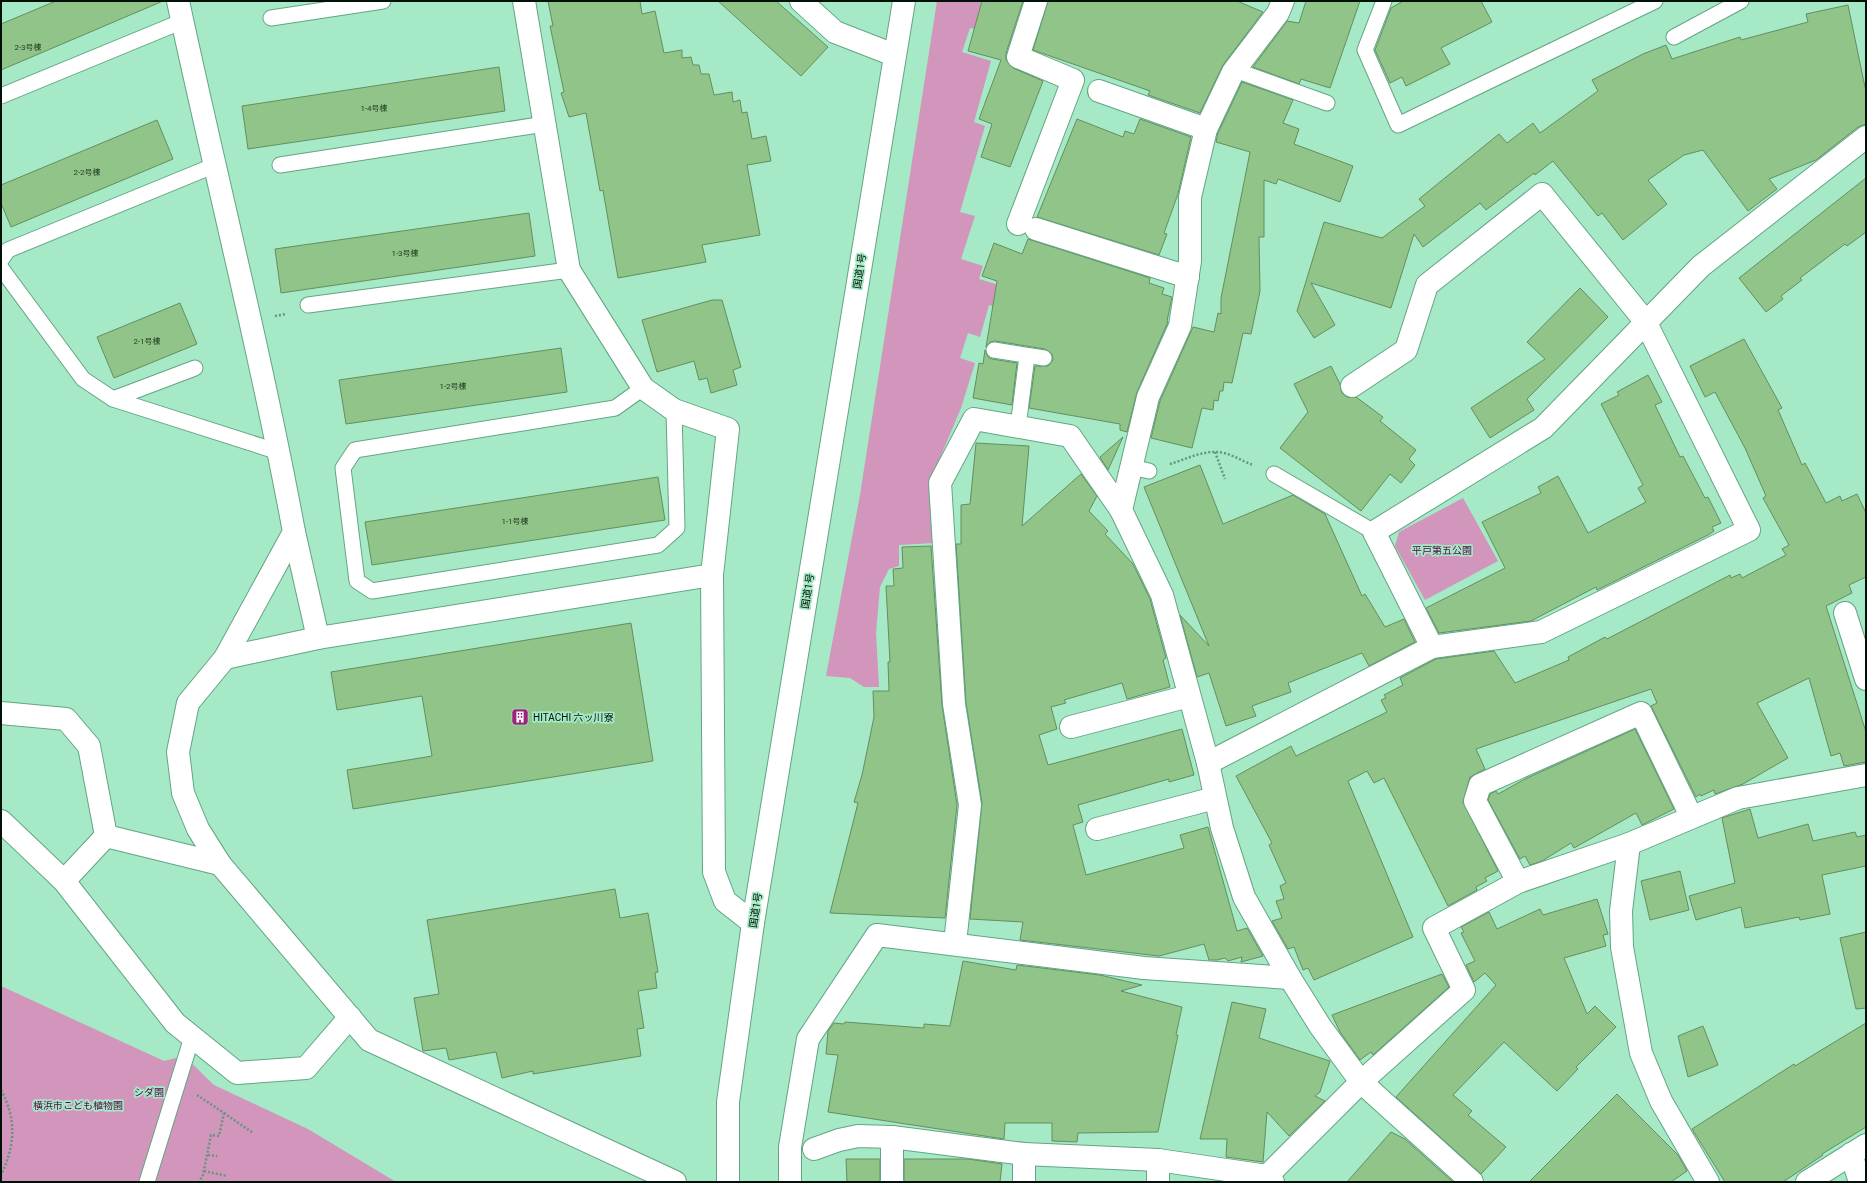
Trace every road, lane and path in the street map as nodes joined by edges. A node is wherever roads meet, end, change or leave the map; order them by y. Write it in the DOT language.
graph roads {
  1 [pos="383,1"];
  2 [pos="524,1"];
  3 [pos="801,1"];
  4 [pos="904,1"];
  5 [pos="1036,1"];
  6 [pos="1283,1"];
  7 [pos="1384,1"];
  8 [pos="1655,1"];
  9 [pos="1741,1"];
  10 [pos="180,11"];
  11 [pos="271,18"];
  12 [pos="1674,37"];
  13 [pos="894,55"];
  14 [pos="1235,70"];
  15 [pos="1099,91"];
  16 [pos="1,96"];
  17 [pos="1327,103"];
  18 [pos="545,124"];
  19 [pos="1206,129"];
  20 [pos="1866,137"];
  21 [pos="280,165"];
  22 [pos="213,166"];
  23 [pos="1,260"];
  24 [pos="1,268"];
  25 [pos="569,270"];
  26 [pos="1188,277"];
  27 [pos="308,305"];
  28 [pos="289,313"];
  29 [pos="274,316"];
  30 [pos="1645,321"];
  31 [pos="994,350"];
  32 [pos="1027,356"];
  33 [pos="1044,358"];
  34 [pos="195,368"];
  35 [pos="1352,386"];
  36 [pos="643,388"];
  37 [pos="112,399"];
  38 [pos="674,410"];
  39 [pos="1018,427"];
  40 [pos="279,452"];
  41 [pos="1215,452"];
  42 [pos="1140,469"];
  43 [pos="1274,474"];
  44 [pos="1225,479"];
  45 [pos="1121,510"];
  46 [pos="294,532"];
  47 [pos="1374,532"];
  48 [pos="712,575"];
  49 [pos="1845,613"];
  50 [pos="318,638"];
  51 [pos="1432,647"];
  52 [pos="225,658"];
  53 [pos="1866,679"];
  54 [pos="1189,696"];
  55 [pos="1,712"];
  56 [pos="1071,728"];
  57 [pos="1208,763"];
  58 [pos="1866,775"];
  59 [pos="1215,798"];
  60 [pos="1691,816"];
  61 [pos="1,822"];
  62 [pos="1097,829"];
  63 [pos="106,836"];
  64 [pos="1629,844"];
  65 [pos="220,864"];
  66 [pos="64,881"];
  67 [pos="1518,882"];
  68 [pos="753,923"];
  69 [pos="955,943"];
  70 [pos="1290,978"];
  71 [pos="350,1017"];
  72 [pos="192,1037"];
  73 [pos="1361,1082"];
  74 [pos="176,1086"];
  75 [pos="1,1090"];
  76 [pos="224,1113"];
  77 [pos="254,1133"];
  78 [pos="892,1137"];
  79 [pos="814,1149"];
  80 [pos="1859,1150"];
  81 [pos="1024,1154"];
  82 [pos="208,1155"];
  83 [pos="217,1156"];
  84 [pos="1158,1160"];
  85 [pos="204,1171"];
  86 [pos="1,1175"];
  87 [pos="227,1176"];
  88 [pos="1270,1179"];
  89 [pos="146,1182"];
  90 [pos="199,1182"];
  91 [pos="674,1182"];
  92 [pos="728,1182"];
  93 [pos="790,1182"];
  94 [pos="892,1182"];
  95 [pos="1024,1182"];
  96 [pos="1158,1182"];
  97 [pos="1472,1182"];
  98 [pos="1708,1182"];
  99 [pos="1808,1182"];
  100 [pos="1860,1182"];
  1 -- 11 [label="lane"];
  2 -- 18 [label="main road"];
  3 -- 13 [label="main road"];
  4 -- 13 [label="main road, 国道1号"];
  5 -- 26 [label="main road"];
  6 -- 14 [label="main road"];
  7 -- 8 [label="lane"];
  9 -- 12 [label="lane"];
  10 -- 16 [label="lane"];
  10 -- 22 [label="main road"];
  13 -- 68 [label="main road, 国道1号"];
  14 -- 17 [label="lane"];
  14 -- 19 [label="main road"];
  15 -- 19 [label="main road"];
  18 -- 21 [label="lane"];
  18 -- 25 [label="main road"];
  19 -- 26 [label="main road"];
  20 -- 30 [label="main road"];
  22 -- 23 [label="lane"];
  22 -- 40 [label="main road"];
  24 -- 37 [label="lane"];
  25 -- 27 [label="lane"];
  25 -- 36 [label="main road"];
  26 -- 42 [label="main road"];
  28 -- 29 [label="path"];
  30 -- 35 [label="main road"];
  30 -- 47 [label="main road"];
  30 -- 51 [label="main road"];
  31 -- 32 [label="lane"];
  32 -- 33 [label="lane"];
  32 -- 39 [label="lane"];
  34 -- 37 [label="lane"];
  36 -- 38 [label="main road"];
  36 -- 38 [label="lane"];
  37 -- 40 [label="lane"];
  38 -- 48 [label="main road"];
  39 -- 45 [label="main road"];
  39 -- 69 [label="main road"];
  40 -- 46 [label="main road"];
  41 -- 42 [label="path"];
  41 -- 43 [label="path"];
  41 -- 44 [label="path"];
  42 -- 45 [label="main road"];
  43 -- 47 [label="lane"];
  45 -- 54 [label="main road"];
  46 -- 50 [label="main road"];
  46 -- 52 [label="main road"];
  47 -- 51 [label="main road"];
  48 -- 50 [label="main road"];
  48 -- 68 [label="main road"];
  49 -- 53 [label="main road"];
  50 -- 52 [label="main road"];
  51 -- 57 [label="main road"];
  52 -- 65 [label="main road"];
  54 -- 56 [label="main road"];
  54 -- 57 [label="main road"];
  55 -- 63 [label="main road"];
  57 -- 59 [label="main road"];
  58 -- 60 [label="main road"];
  59 -- 62 [label="main road"];
  59 -- 70 [label="main road"];
  60 -- 64 [label="main road"];
  60 -- 67 [label="main road"];
  61 -- 66 [label="main road"];
  63 -- 65 [label="main road"];
  63 -- 66 [label="main road"];
  64 -- 67 [label="main road"];
  64 -- 98 [label="main road"];
  65 -- 71 [label="main road"];
  66 -- 72 [label="main road"];
  67 -- 73 [label="main road"];
  68 -- 92 [label="main road, 国道1号"];
  69 -- 70 [label="main road"];
  69 -- 93 [label="main road"];
  70 -- 73 [label="main road"];
  71 -- 72 [label="main road"];
  71 -- 91 [label="main road"];
  72 -- 74 [label="lane"];
  73 -- 88 [label="main road"];
  73 -- 97 [label="main road"];
  74 -- 76 [label="path"];
  74 -- 89 [label="lane"];
  75 -- 86 [label="path"];
  76 -- 77 [label="path"];
  76 -- 82 [label="path"];
  78 -- 79 [label="main road"];
  78 -- 81 [label="main road"];
  78 -- 94 [label="main road"];
  80 -- 99 [label="main road"];
  80 -- 100 [label="main road"];
  81 -- 84 [label="main road"];
  81 -- 95 [label="main road"];
  82 -- 83 [label="path"];
  82 -- 85 [label="path"];
  84 -- 88 [label="main road"];
  84 -- 96 [label="main road"];
  85 -- 87 [label="path"];
  85 -- 90 [label="path"];
}
